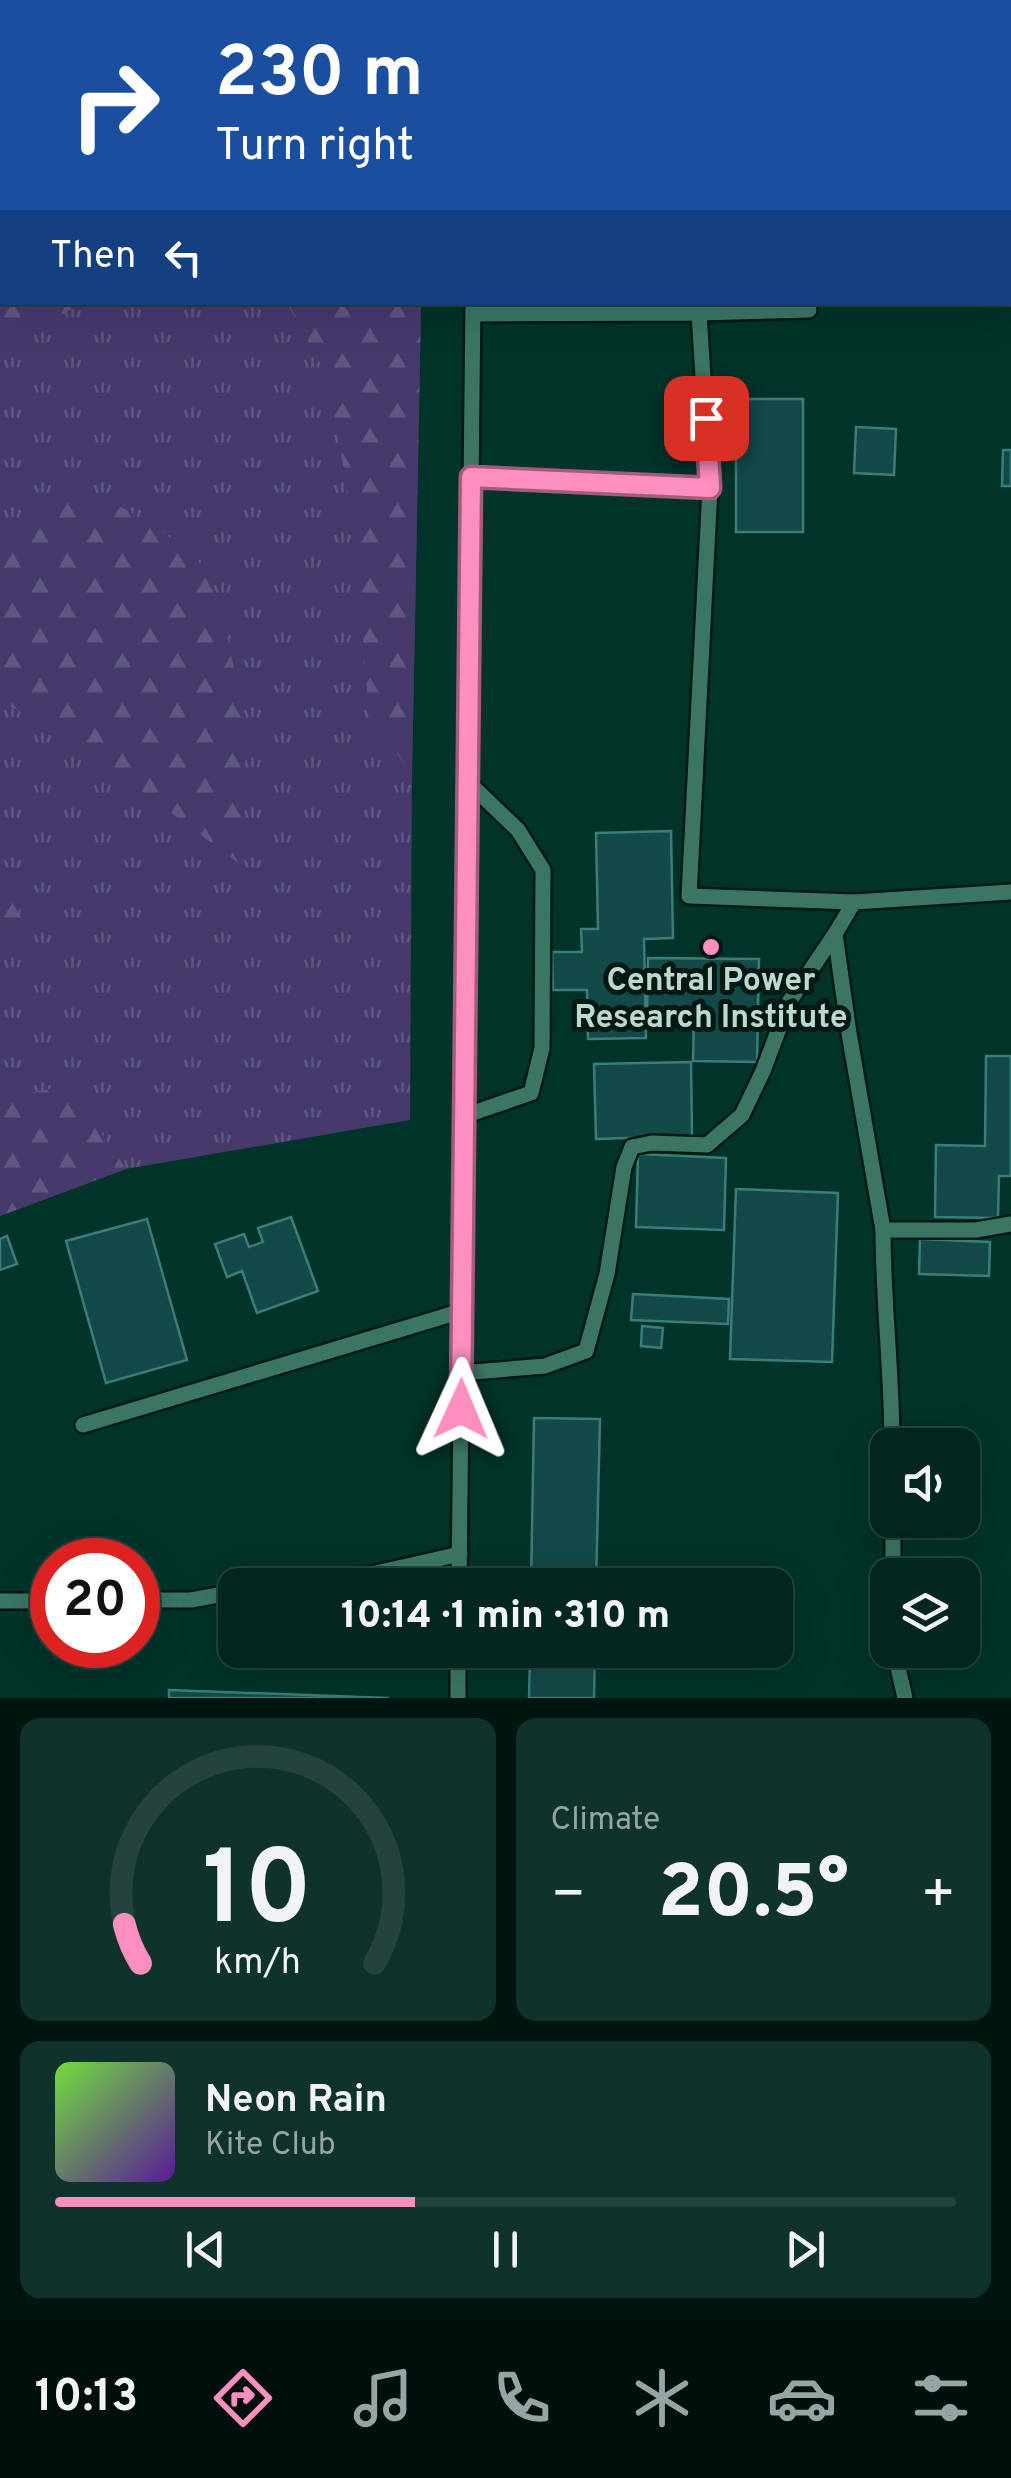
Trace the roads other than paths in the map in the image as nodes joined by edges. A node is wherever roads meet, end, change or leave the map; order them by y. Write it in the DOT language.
graph roads {
  1 [pos="473,308"];
  2 [pos="809,310"];
  3 [pos="699,313"];
  4 [pos="471,477"];
  5 [pos="710,488"];
  6 [pos="468,782"];
  7 [pos="1011,892"];
  8 [pos="854,902"];
  9 [pos="835,934"];
  10 [pos="464,1116"];
  11 [pos="1011,1224"];
  12 [pos="882,1230"];
  13 [pos="462,1311"];
  14 [pos="462,1373"];
  15 [pos="83,1426"];
  16 [pos="891,1428"];
  17 [pos="460,1554"];
  18 [pos="399,1568"];
  19 [pos="460,1568"];
  20 [pos="218,1595"];
  21 [pos="160,1600"];
  22 [pos="0,1601"];
  23 [pos="30,1601"];
  24 [pos="458,1668"];
  25 [pos="898,1668"];
  26 [pos="458,1698"];
  27 [pos="905,1698"];
  1 -- 3 [label="lane"];
  1 -- 4 [label="lane"];
  2 -- 3 [label="lane"];
  3 -- 5 [label="lane"];
  4 -- 5 [label="lane"];
  4 -- 6 [label="lane"];
  5 -- 8 [label="lane"];
  6 -- 10 [label="lane"];
  6 -- 10 [label="lane"];
  7 -- 8 [label="lane"];
  8 -- 9 [label="lane"];
  9 -- 12 [label="lane"];
  9 -- 14 [label="lane"];
  10 -- 13 [label="lane"];
  11 -- 12 [label="lane"];
  12 -- 16 [label="lane"];
  13 -- 14 [label="lane"];
  13 -- 15 [label="lane"];
  14 -- 17 [label="lane"];
  17 -- 18 [label="lane"];
  17 -- 19 [label="lane"];
  20 -- 21 [label="lane"];
  22 -- 23 [label="lane"];
  24 -- 26 [label="lane"];
  25 -- 27 [label="lane"];
}
